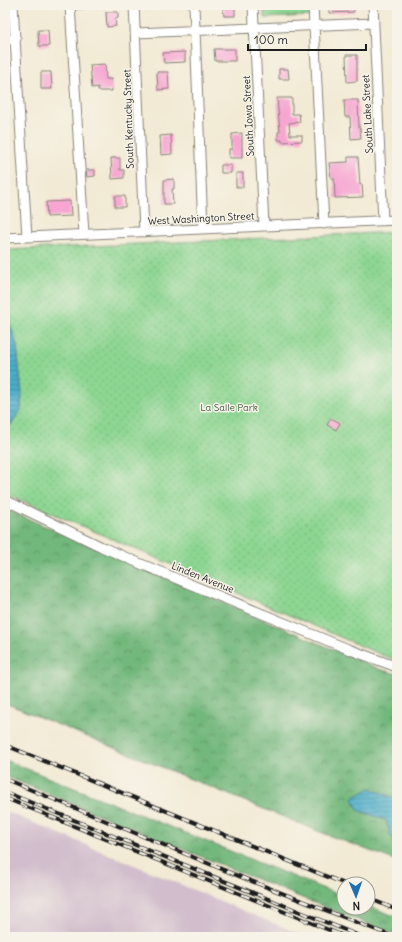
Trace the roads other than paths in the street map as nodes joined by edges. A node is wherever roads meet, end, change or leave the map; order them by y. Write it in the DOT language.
graph roads {
  1 [pos="13,5"];
  2 [pos="70,5"];
  3 [pos="134,5"];
  4 [pos="194,5"];
  5 [pos="253,5"];
  6 [pos="313,5"];
  7 [pos="373,5"];
  8 [pos="374,23"];
  9 [pos="314,26"];
  10 [pos="254,28"];
  11 [pos="195,30"];
  12 [pos="136,33"];
  13 [pos="16,39"];
  14 [pos="5,40"];
  15 [pos="397,220"];
  16 [pos="383,221"];
  17 [pos="324,224"];
  18 [pos="264,226"];
  19 [pos="203,229"];
  20 [pos="144,232"];
  21 [pos="84,234"];
  22 [pos="27,237"];
  23 [pos="5,238"];
  24 [pos="5,500"];
  25 [pos="397,667"];
  1 -- 13 [label="street"];
  2 -- 21 [label="street"];
  3 -- 12 [label="street, South Kentucky Street"];
  4 -- 11 [label="street"];
  5 -- 10 [label="street, South Iowa Street"];
  6 -- 9 [label="street"];
  7 -- 8 [label="street, South Lake Street"];
  8 -- 9 [label="street"];
  8 -- 16 [label="street, South Lake Street"];
  9 -- 10 [label="street"];
  9 -- 17 [label="street"];
  10 -- 11 [label="street"];
  10 -- 18 [label="street, South Iowa Street"];
  11 -- 12 [label="street"];
  11 -- 19 [label="street"];
  12 -- 20 [label="street, South Kentucky Street"];
  13 -- 14 [label="street"];
  13 -- 22 [label="street"];
  15 -- 16 [label="street, West Washington Street"];
  16 -- 17 [label="street, West Washington Street"];
  17 -- 18 [label="street, West Washington Street"];
  18 -- 19 [label="street, West Washington Street"];
  19 -- 20 [label="street, West Washington Street"];
  20 -- 21 [label="street, West Washington Street"];
  21 -- 22 [label="street, West Washington Street"];
  22 -- 23 [label="street, West Washington Street"];
  24 -- 25 [label="street, Linden Avenue"];
}
